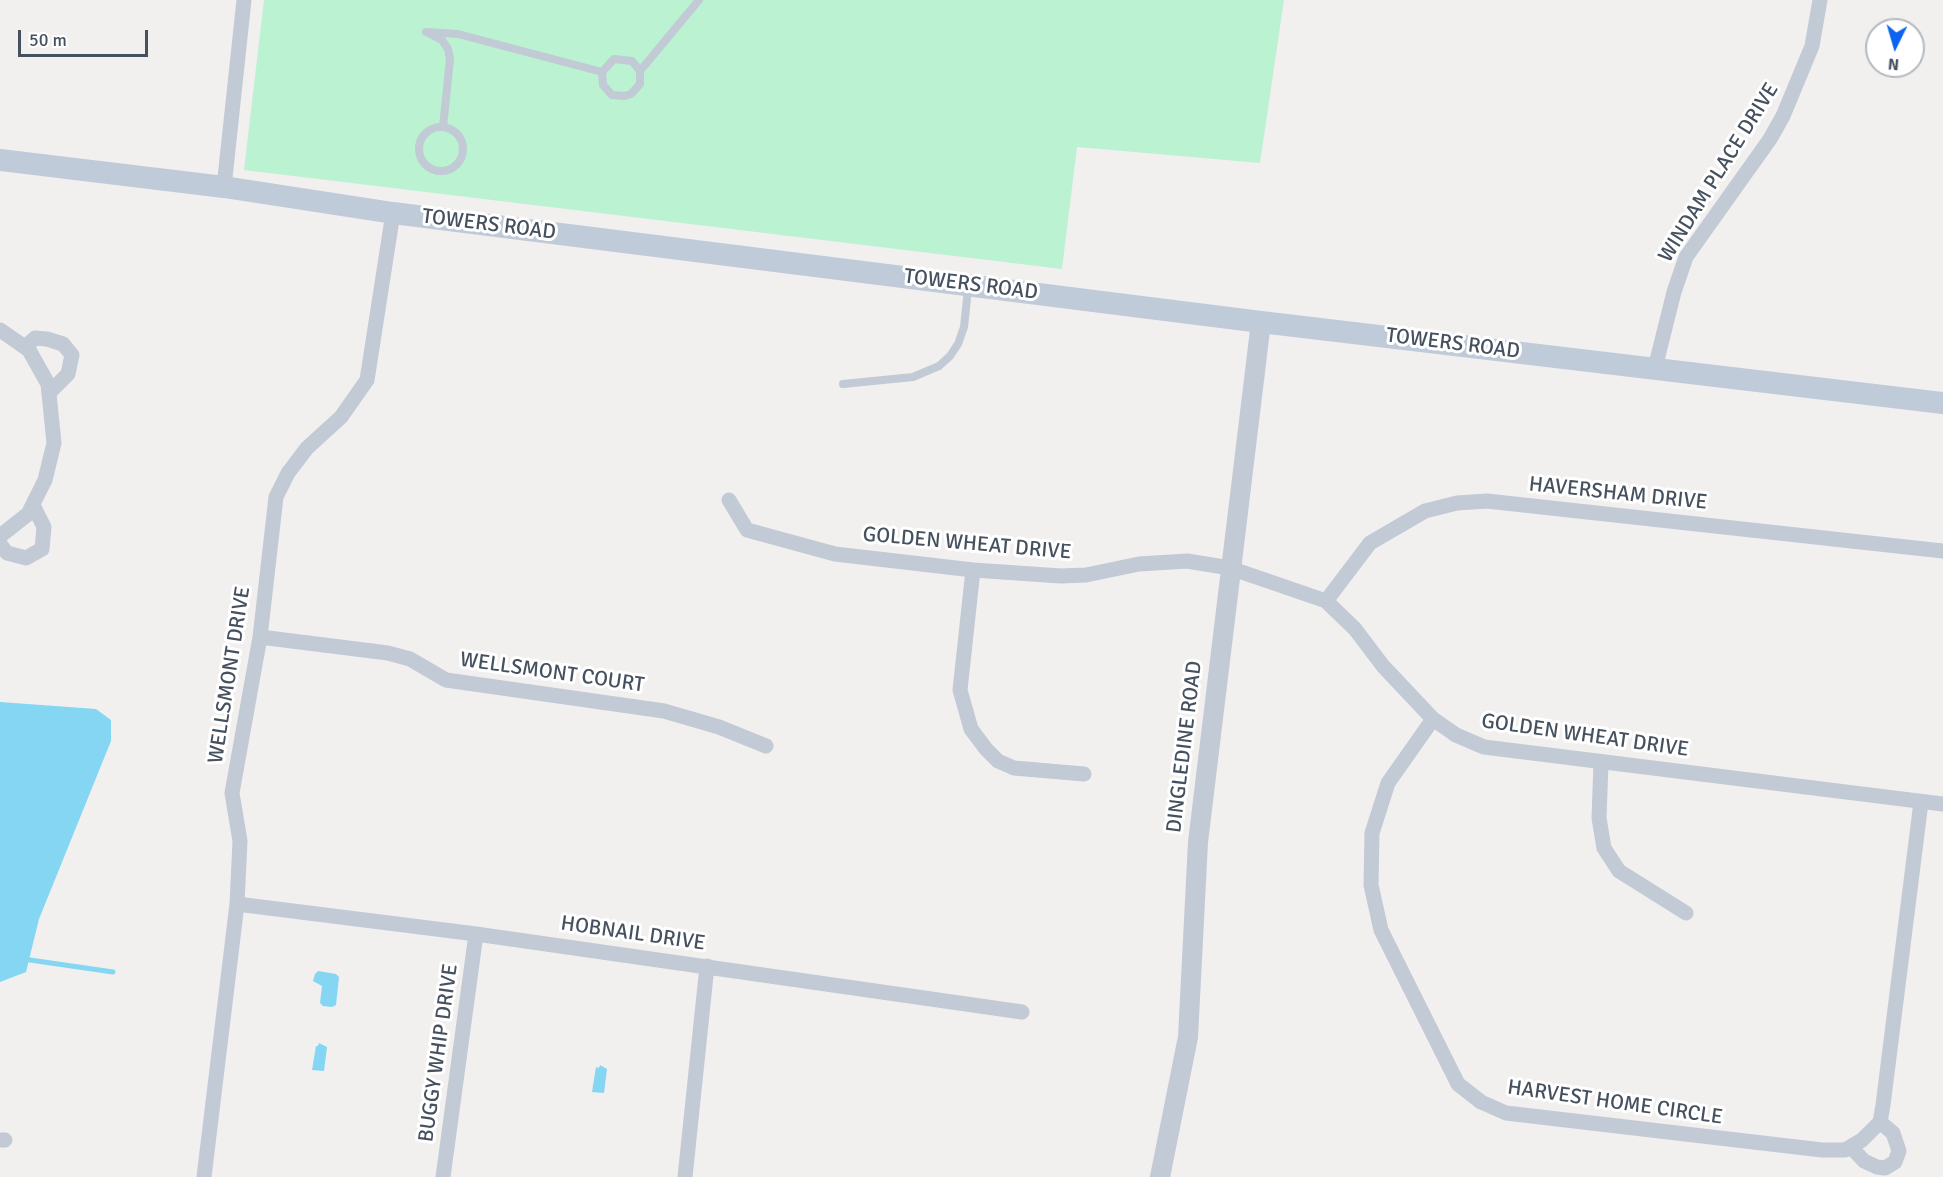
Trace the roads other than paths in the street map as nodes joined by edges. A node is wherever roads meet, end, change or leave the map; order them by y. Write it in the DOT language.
graph roads {
  1 [pos="244,0"];
  2 [pos="699,0"];
  3 [pos="1820,0"];
  4 [pos="640,71"];
  5 [pos="602,72"];
  6 [pos="442,127"];
  7 [pos="0,160"];
  8 [pos="224,187"];
  9 [pos="393,213"];
  10 [pos="968,284"];
  11 [pos="1261,322"];
  12 [pos="0,330"];
  13 [pos="25,346"];
  14 [pos="1655,368"];
  15 [pos="843,384"];
  16 [pos="50,392"];
  17 [pos="1943,403"];
  18 [pos="729,500"];
  19 [pos="33,505"];
  20 [pos="0,536"];
  21 [pos="0,544"];
  22 [pos="1943,551"];
  23 [pos="1230,568"];
  24 [pos="973,570"];
  25 [pos="1326,601"];
  26 [pos="260,638"];
  27 [pos="1433,719"];
  28 [pos="766,746"];
  29 [pos="1601,763"];
  30 [pos="1083,774"];
  31 [pos="1921,802"];
  32 [pos="1943,804"];
  33 [pos="237,904"];
  34 [pos="1686,913"];
  35 [pos="476,934"];
  36 [pos="707,966"];
  37 [pos="1022,1012"];
  38 [pos="1880,1122"];
  39 [pos="1851,1147"];
  40 [pos="204,1177"];
  41 [pos="443,1177"];
  42 [pos="686,1177"];
  43 [pos="1160,1177"];
  1 -- 8 [label="street"];
  2 -- 4 [label="lane"];
  3 -- 14 [label="street, WINDAM PLACE DRIVE"];
  4 -- 5 [label="lane"];
  4 -- 5 [label="lane"];
  5 -- 6 [label="lane"];
  6 -- 6 [label="lane"];
  7 -- 8 [label="main road, TOWERS ROAD"];
  8 -- 9 [label="main road, TOWERS ROAD"];
  9 -- 10 [label="main road, TOWERS ROAD"];
  9 -- 26 [label="street, WELLSMONT DRIVE"];
  10 -- 11 [label="main road, TOWERS ROAD"];
  10 -- 15 [label="lane"];
  11 -- 14 [label="main road, TOWERS ROAD"];
  11 -- 23 [label="street, DINGLEDINE ROAD"];
  12 -- 13 [label="street"];
  13 -- 16 [label="street"];
  13 -- 16 [label="street"];
  14 -- 17 [label="main road, TOWERS ROAD"];
  16 -- 19 [label="street"];
  18 -- 24 [label="street, GOLDEN WHEAT DRIVE"];
  19 -- 20 [label="street"];
  19 -- 21 [label="street"];
  22 -- 25 [label="street, HAVERSHAM DRIVE"];
  23 -- 24 [label="street, GOLDEN WHEAT DRIVE"];
  23 -- 25 [label="street, GOLDEN WHEAT DRIVE"];
  23 -- 43 [label="street, DINGLEDINE ROAD"];
  24 -- 30 [label="street"];
  25 -- 27 [label="street, GOLDEN WHEAT DRIVE"];
  26 -- 28 [label="street, WELLSMONT COURT"];
  26 -- 33 [label="street, WELLSMONT DRIVE"];
  27 -- 29 [label="street, GOLDEN WHEAT DRIVE"];
  27 -- 39 [label="street, HARVEST HOME CIRCLE"];
  29 -- 31 [label="street, GOLDEN WHEAT DRIVE"];
  29 -- 34 [label="street"];
  31 -- 32 [label="street, GOLDEN WHEAT DRIVE"];
  31 -- 38 [label="street"];
  33 -- 35 [label="street, HOBNAIL DRIVE"];
  33 -- 40 [label="street, WELLSMONT DRIVE"];
  35 -- 36 [label="street, HOBNAIL DRIVE"];
  35 -- 41 [label="street, BUGGY WHIP DRIVE"];
  36 -- 37 [label="street, HOBNAIL DRIVE"];
  36 -- 42 [label="street"];
  38 -- 39 [label="street"];
  38 -- 39 [label="street"];
}
